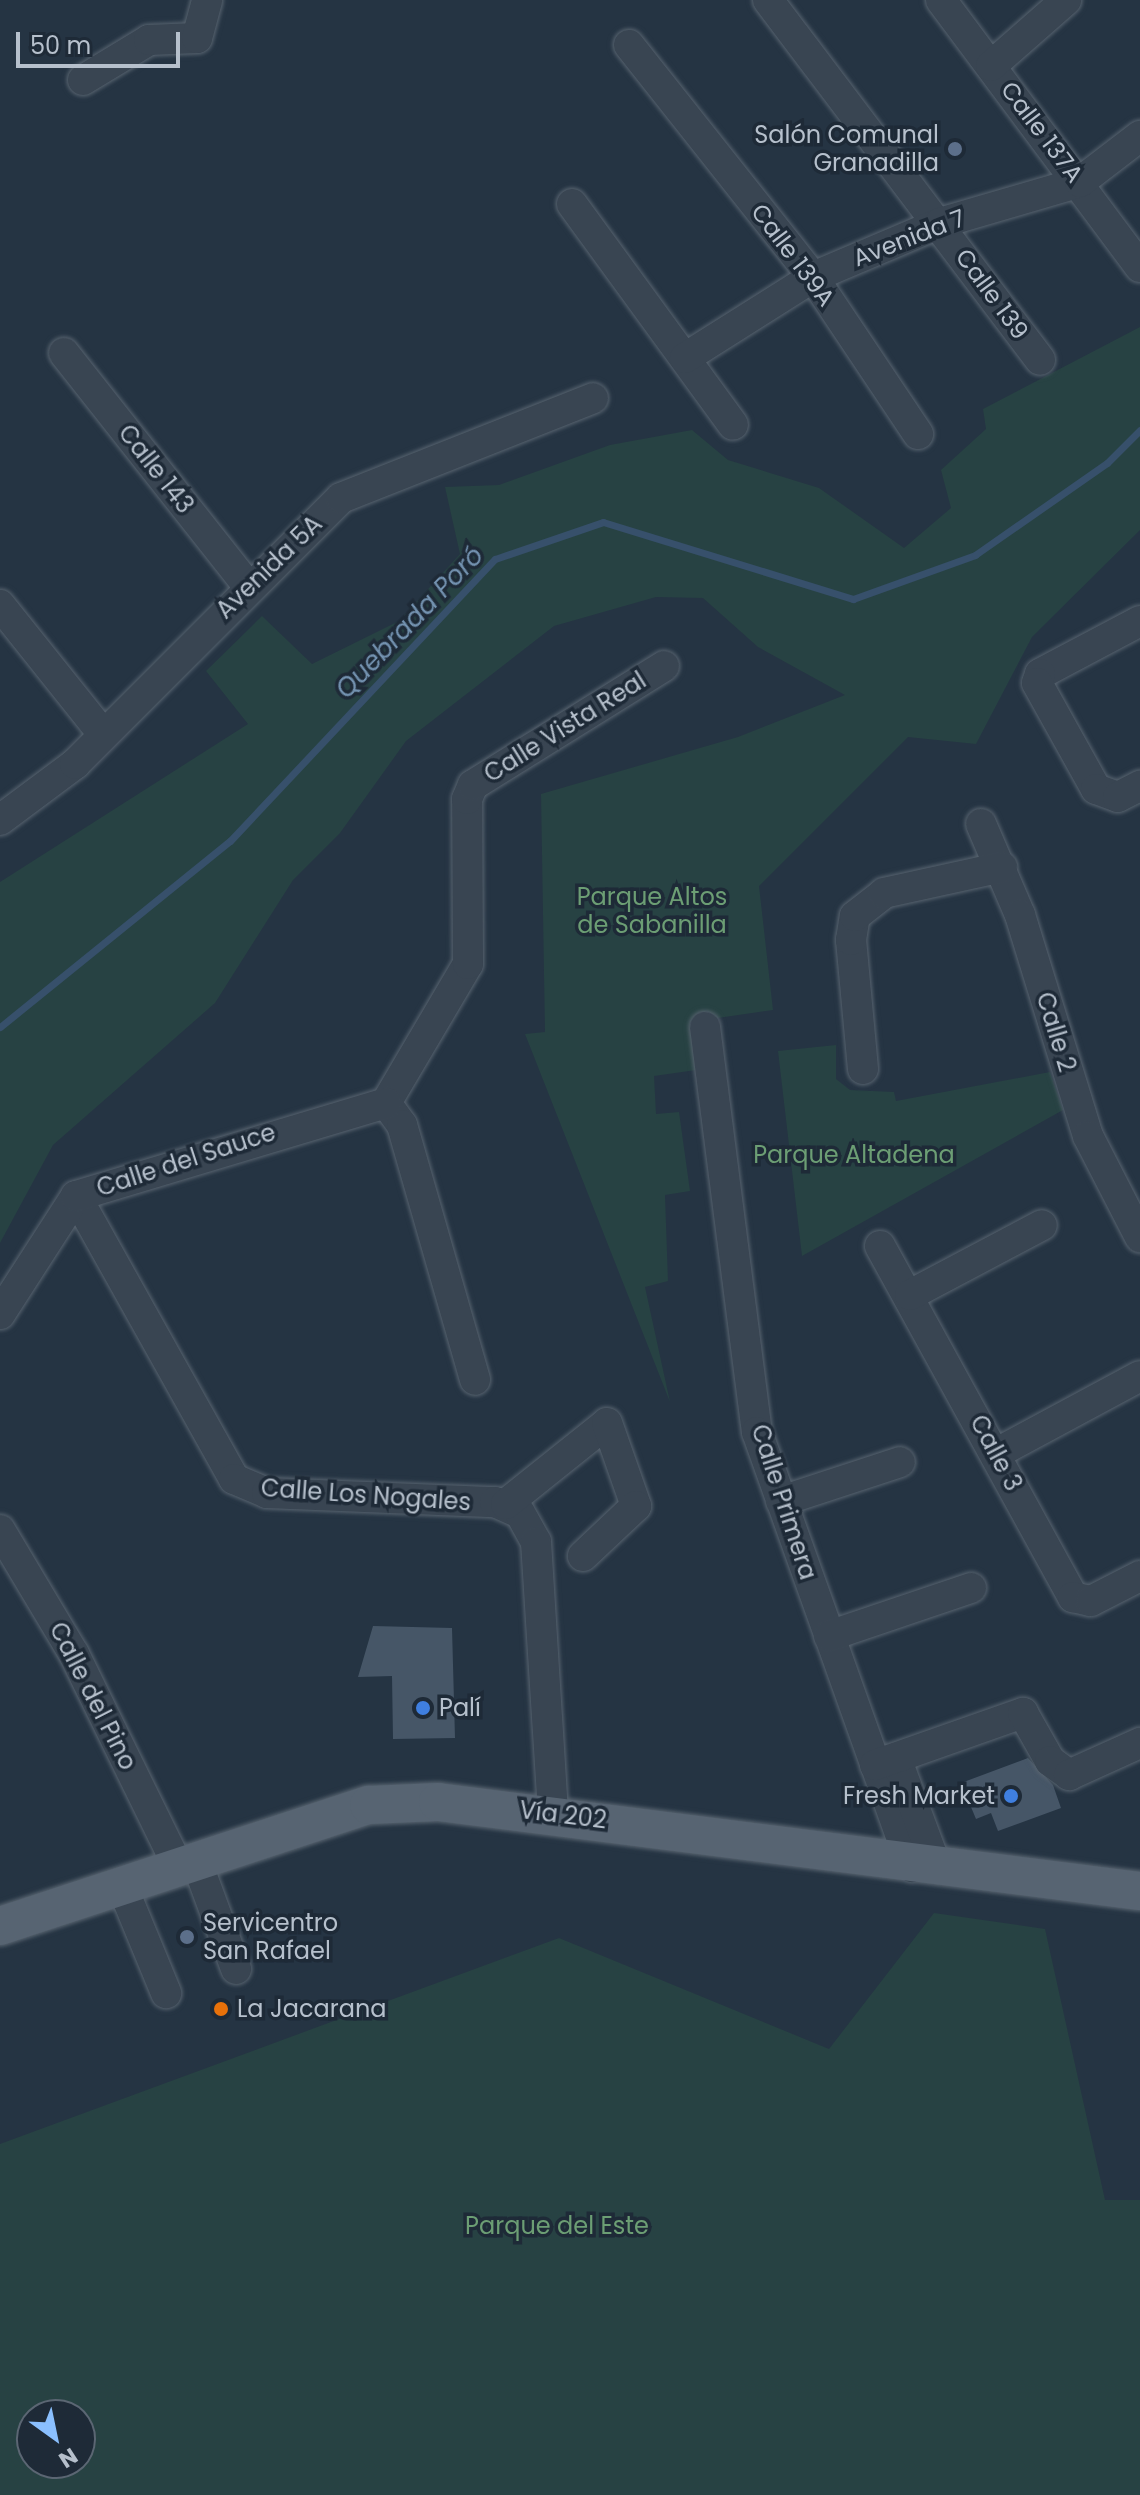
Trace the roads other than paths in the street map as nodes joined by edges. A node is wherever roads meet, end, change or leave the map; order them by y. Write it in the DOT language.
graph roads {
  1 [pos="207,0"];
  2 [pos="768,0"];
  3 [pos="941,0"];
  4 [pos="1066,0"];
  5 [pos="629,45"];
  6 [pos="991,66"];
  7 [pos="83,80"];
  8 [pos="1140,136"];
  9 [pos="1080,182"];
  10 [pos="572,204"];
  11 [pos="940,223"];
  12 [pos="1140,267"];
  13 [pos="813,277"];
  14 [pos="64,353"];
  15 [pos="685,358"];
  16 [pos="1040,360"];
  17 [pos="593,398"];
  18 [pos="733,425"];
  19 [pos="918,434"];
  20 [pos="247,585"];
  21 [pos="0,605"];
  22 [pos="1140,621"];
  23 [pos="664,666"];
  24 [pos="103,734"];
  25 [pos="1140,786"];
  26 [pos="0,820"];
  27 [pos="981,824"];
  28 [pos="1002,867"];
  29 [pos="705,1027"];
  30 [pos="863,1069"];
  31 [pos="386,1103"];
  32 [pos="76,1196"];
  33 [pos="1042,1225"];
  34 [pos="1140,1237"];
  35 [pos="880,1246"];
  36 [pos="910,1295"];
  37 [pos="0,1314"];
  38 [pos="1140,1376"];
  39 [pos="475,1380"];
  40 [pos="997,1453"];
  41 [pos="900,1462"];
  42 [pos="781,1501"];
  43 [pos="506,1504"];
  44 [pos="0,1530"];
  45 [pos="583,1556"];
  46 [pos="1140,1576"];
  47 [pos="971,1588"];
  48 [pos="829,1636"];
  49 [pos="1140,1743"];
  50 [pos="885,1761"];
  51 [pos="553,1812"];
  52 [pos="187,1863"];
  53 [pos="925,1868"];
  54 [pos="122,1886"];
  55 [pos="1140,1891"];
  56 [pos="0,1926"];
  57 [pos="236,1969"];
  58 [pos="166,1993"];
  1 -- 7 [label="street"];
  2 -- 11 [label="street, Calle 139"];
  3 -- 6 [label="street, Calle 137A"];
  4 -- 6 [label="street"];
  5 -- 13 [label="street, Calle 139A"];
  6 -- 9 [label="street, Calle 137A"];
  8 -- 9 [label="street, Avenida 7"];
  9 -- 11 [label="street, Avenida 7"];
  9 -- 12 [label="street, Calle 137A"];
  10 -- 15 [label="street"];
  11 -- 13 [label="street, Avenida 7"];
  11 -- 16 [label="street, Calle 139"];
  13 -- 15 [label="street, Avenida 7"];
  13 -- 19 [label="street, Calle 139A"];
  14 -- 20 [label="street, Calle 143"];
  15 -- 18 [label="street"];
  17 -- 20 [label="street, Avenida 5A"];
  20 -- 24 [label="street, Avenida 5A"];
  21 -- 24 [label="street"];
  22 -- 25 [label="street"];
  23 -- 31 [label="street, Calle Vista Real"];
  24 -- 26 [label="street, Avenida 5A"];
  27 -- 28 [label="street, Calle 2"];
  28 -- 30 [label="street"];
  28 -- 34 [label="street, Calle 2"];
  29 -- 42 [label="street, Calle Primera"];
  31 -- 32 [label="street, Calle del Sauce"];
  31 -- 39 [label="street"];
  32 -- 37 [label="street, Calle del Sauce"];
  32 -- 43 [label="street, Calle Los Nogales"];
  33 -- 36 [label="street"];
  35 -- 36 [label="street, Calle 3"];
  36 -- 40 [label="street, Calle 3"];
  38 -- 40 [label="street"];
  40 -- 46 [label="street, Calle 3"];
  41 -- 42 [label="street"];
  42 -- 48 [label="street, Calle Primera"];
  43 -- 45 [label="street"];
  43 -- 51 [label="street, Calle Los Nogales"];
  44 -- 52 [label="street, Calle del Pino"];
  47 -- 48 [label="street"];
  48 -- 50 [label="street, Calle Primera"];
  49 -- 50 [label="street"];
  50 -- 53 [label="street, Calle Primera"];
  51 -- 52 [label="main road, Vía 202"];
  51 -- 53 [label="main road, Vía 202"];
  52 -- 54 [label="main road, Vía 202"];
  52 -- 57 [label="street, Calle del Pino"];
  53 -- 55 [label="main road, Vía 202"];
  54 -- 56 [label="main road, Vía 202"];
  54 -- 58 [label="street"];
}
